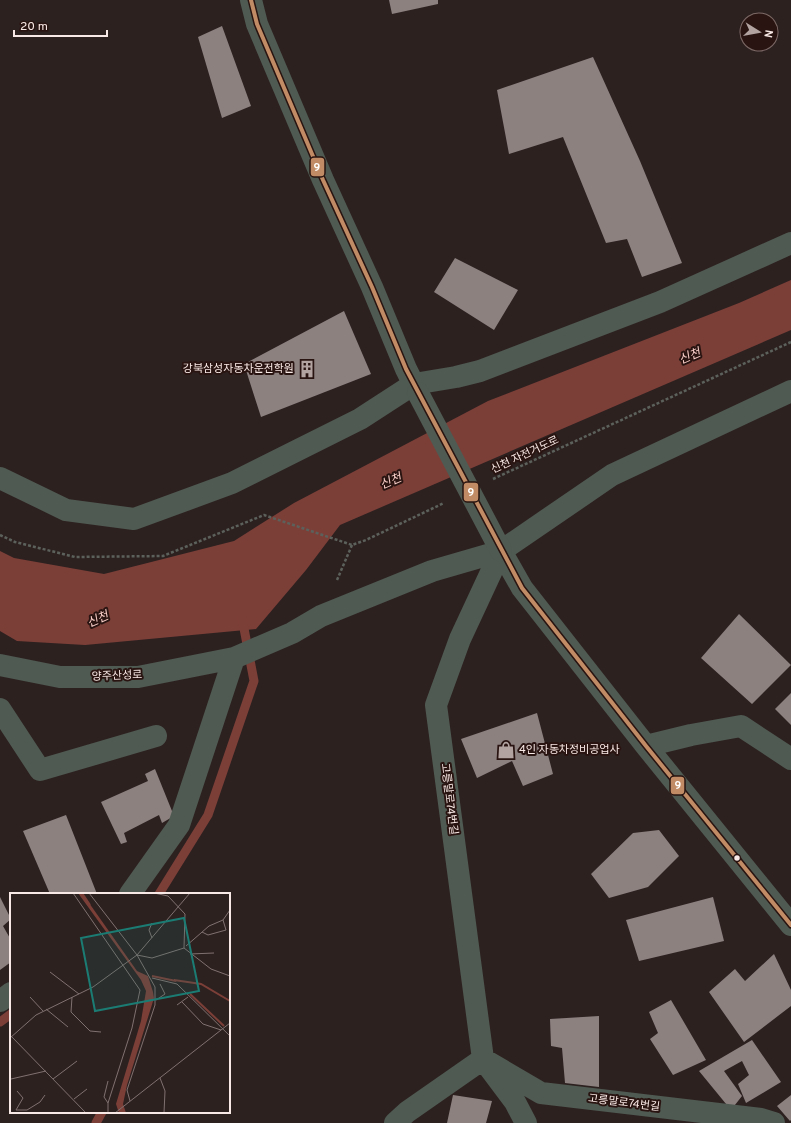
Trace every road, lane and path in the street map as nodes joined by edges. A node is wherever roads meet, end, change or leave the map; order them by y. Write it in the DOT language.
graph roads {
  1 [pos="251,0"];
  2 [pos="791,243"];
  3 [pos="791,342"];
  4 [pos="416,388"];
  5 [pos="791,391"];
  6 [pos="0,478"];
  7 [pos="486,482"];
  8 [pos="451,499"];
  9 [pos="264,515"];
  10 [pos="501,551"];
  11 [pos="234,658"];
  12 [pos="0,665"];
  13 [pos="0,709"];
  14 [pos="156,736"];
  15 [pos="646,746"];
  16 [pos="791,759"];
  17 [pos="131,893"];
  18 [pos="791,924"];
  19 [pos="10,994"];
  20 [pos="0,1001"];
  21 [pos="483,1059"];
  22 [pos="402,1119"];
  23 [pos="526,1123"];
  24 [pos="774,1123"];
  1 -- 4 [label="street"];
  2 -- 4 [label="street"];
  3 -- 7 [label="path, 신천 자전거도로"];
  4 -- 6 [label="street"];
  4 -- 10 [label="street, bridge"];
  5 -- 10 [label="street"];
  8 -- 9 [label="path"];
  10 -- 11 [label="street, 양주산성로"];
  10 -- 15 [label="street"];
  10 -- 21 [label="street, 고릉말로74번길"];
  11 -- 12 [label="street, 양주산성로"];
  11 -- 17 [label="street"];
  13 -- 14 [label="street"];
  15 -- 16 [label="street"];
  15 -- 18 [label="street"];
  19 -- 20 [label="street"];
  21 -- 22 [label="street"];
  21 -- 23 [label="street"];
  21 -- 24 [label="street, 고릉말로74번길"];
}
